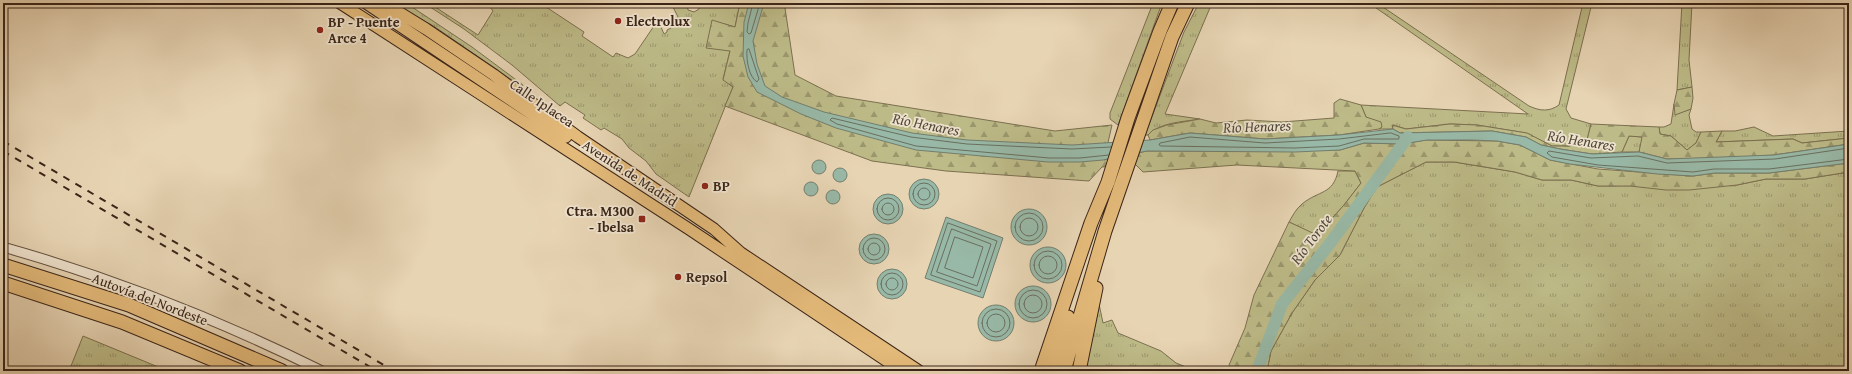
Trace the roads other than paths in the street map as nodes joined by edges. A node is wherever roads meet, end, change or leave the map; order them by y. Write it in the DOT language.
graph roads {
  1 [pos="340,3"];
  2 [pos="350,3"];
  3 [pos="366,3"];
  4 [pos="1172,3"];
  5 [pos="1188,3"];
  6 [pos="388,5"];
  7 [pos="494,75"];
  8 [pos="494,102"];
  9 [pos="562,116"];
  10 [pos="1106,186"];
  11 [pos="1117,198"];
  12 [pos="3,247"];
  13 [pos="741,253"];
  14 [pos="3,265"];
  15 [pos="3,283"];
  16 [pos="31,292"];
  17 [pos="223,371"];
  18 [pos="240,371"];
  19 [pos="282,371"];
  20 [pos="322,371"];
  21 [pos="902,371"];
  22 [pos="919,371"];
  23 [pos="1041,371"];
  24 [pos="1052,371"];
  25 [pos="1064,371"];
  26 [pos="1079,371"];
  1 -- 8 [label="main road, Avenida de Madrid"];
  2 -- 8 [label="main road, Calle Iplacea"];
  3 -- 13 [label="main road, Calle Iplacea"];
  4 -- 10 [label="highway"];
  5 -- 11 [label="highway"];
  6 -- 7 [label="main road, Avenida de Madrid"];
  7 -- 9 [label="main road"];
  7 -- 13 [label="main road, Avenida de Madrid"];
  8 -- 21 [label="main road, Avenida de Madrid"];
  10 -- 23 [label="highway"];
  10 -- 24 [label="highway"];
  11 -- 25 [label="highway"];
  11 -- 26 [label="highway"];
  12 -- 20 [label="street"];
  13 -- 22 [label="main road, Avenida de Madrid"];
  14 -- 19 [label="highway, Autovía del Nordeste"];
  15 -- 16 [label="highway"];
  16 -- 17 [label="highway"];
  16 -- 18 [label="highway"];
}
